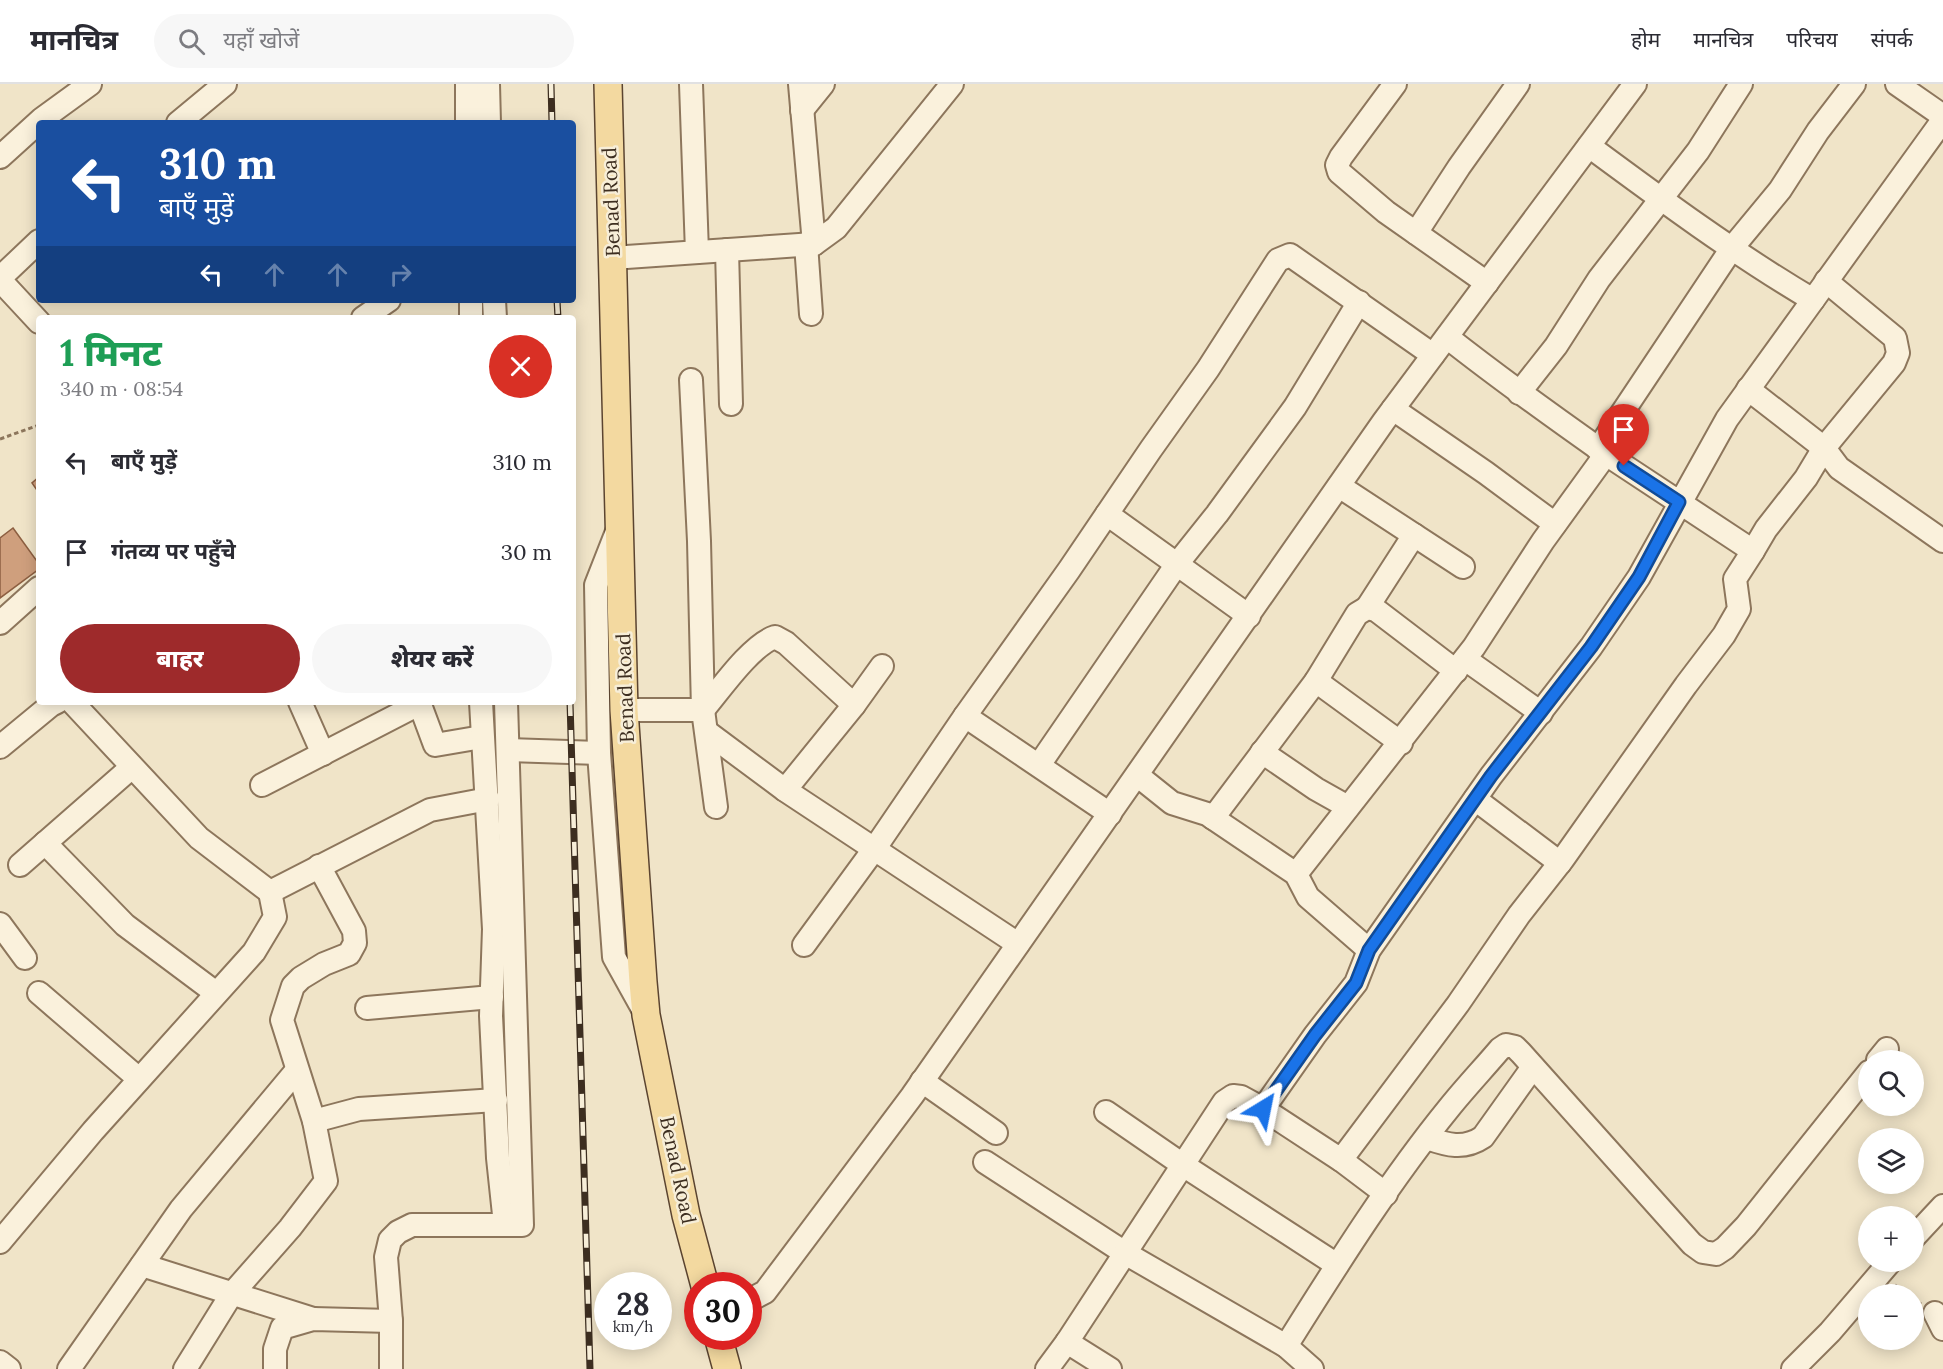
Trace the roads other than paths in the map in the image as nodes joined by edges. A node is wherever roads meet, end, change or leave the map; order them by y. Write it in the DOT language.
graph roads {
  1 [pos="90,84"];
  2 [pos="225,84"];
  3 [pos="467,84"];
  4 [pos="488,84"];
  5 [pos="608,84"];
  6 [pos="691,84"];
  7 [pos="800,84"];
  8 [pos="823,84"];
  9 [pos="1395,84"];
  10 [pos="1518,84"];
  11 [pos="1635,84"];
  12 [pos="1741,84"];
  13 [pos="1854,84"];
  14 [pos="1897,84"];
  15 [pos="940,89"];
  16 [pos="802,110"];
  17 [pos="1943,118"];
  18 [pos="41,120"];
  19 [pos="182,120"];
  20 [pos="467,120"];
  21 [pos="489,120"];
  22 [pos="36,124"];
  23 [pos="1589,146"];
  24 [pos="0,157"];
  25 [pos="1661,200"];
  26 [pos="1416,233"];
  27 [pos="36,244"];
  28 [pos="810,244"];
  29 [pos="1732,248"];
  30 [pos="727,250"];
  31 [pos="697,252"];
  32 [pos="612,258"];
  33 [pos="0,279"];
  34 [pos="1826,281"];
  35 [pos="1487,283"];
  36 [pos="1813,300"];
  37 [pos="1359,302"];
  38 [pos="385,303"];
  39 [pos="811,314"];
  40 [pos="367,315"];
  41 [pos="36,319"];
  42 [pos="1447,337"];
  43 [pos="1433,355"];
  44 [pos="691,380"];
  45 [pos="1748,389"];
  46 [pos="1519,393"];
  47 [pos="731,404"];
  48 [pos="1393,409"];
  49 [pos="1824,448"];
  50 [pos="1602,451"];
  51 [pos="1339,486"];
  52 [pos="1679,502"];
  53 [pos="1107,514"];
  54 [pos="1555,524"];
  55 [pos="620,525"];
  56 [pos="1414,535"];
  57 [pos="1943,541"];
  58 [pos="1753,551"];
  59 [pos="1177,564"];
  60 [pos="1463,567"];
  61 [pos="36,591"];
  62 [pos="1367,608"];
  63 [pos="1250,616"];
  64 [pos="0,623"];
  65 [pos="1460,665"];
  66 [pos="882,666"];
  67 [pos="1316,681"];
  68 [pos="51,705"];
  69 [pos="75,705"];
  70 [pos="301,705"];
  71 [pos="415,705"];
  72 [pos="420,705"];
  73 [pos="481,705"];
  74 [pos="506,705"];
  75 [pos="854,705"];
  76 [pos="624,710"];
  77 [pos="703,710"];
  78 [pos="1541,712"];
  79 [pos="965,716"];
  80 [pos="707,732"];
  81 [pos="482,737"];
  82 [pos="1401,743"];
  83 [pos="0,747"];
  84 [pos="508,750"];
  85 [pos="1262,752"];
  86 [pos="599,753"];
  87 [pos="323,754"];
  88 [pos="1038,765"];
  89 [pos="132,767"];
  90 [pos="1137,775"];
  91 [pos="262,785"];
  92 [pos="784,790"];
  93 [pos="488,799"];
  94 [pos="1475,799"];
  95 [pos="716,807"];
  96 [pos="1348,807"];
  97 [pos="1110,814"];
  98 [pos="1213,818"];
  99 [pos="45,843"];
  100 [pos="875,848"];
  101 [pos="1560,863"];
  102 [pos="20,865"];
  103 [pos="319,867"];
  104 [pos="1296,874"];
  105 [pos="270,891"];
  106 [pos="0,924"];
  107 [pos="1018,944"];
  108 [pos="804,945"];
  109 [pos="1369,950"];
  110 [pos="25,958"];
  111 [pos="39,993"];
  112 [pos="216,993"];
  113 [pos="492,998"];
  114 [pos="367,1008"];
  115 [pos="646,1015"];
  116 [pos="1533,1067"];
  117 [pos="297,1070"];
  118 [pos="139,1079"];
  119 [pos="922,1081"];
  120 [pos="1858,1086"];
  121 [pos="496,1100"];
  122 [pos="1263,1109"];
  123 [pos="1106,1112"];
  124 [pos="314,1121"];
  125 [pos="996,1133"];
  126 [pos="1427,1138"];
  127 [pos="1341,1160"];
  128 [pos="985,1162"];
  129 [pos="1183,1165"];
  130 [pos="1386,1194"];
  131 [pos="1943,1206"];
  132 [pos="505,1224"];
  133 [pos="1924,1226"];
  134 [pos="0,1242"];
  135 [pos="1125,1253"];
  136 [pos="142,1265"];
  137 [pos="1337,1266"];
  138 [pos="701,1272"];
  139 [pos="1881,1272"];
  140 [pos="762,1293"];
  141 [pos="231,1294"];
  142 [pos="313,1319"];
  143 [pos="391,1321"];
  144 [pos="1067,1342"];
  145 [pos="1286,1346"];
  146 [pos="722,1350"];
  147 [pos="0,1362"];
  148 [pos="9,1369"];
  149 [pos="69,1369"];
  150 [pos="185,1369"];
  151 [pos="275,1369"];
  152 [pos="391,1369"];
  153 [pos="727,1369"];
  154 [pos="1047,1369"];
  155 [pos="1110,1369"];
  156 [pos="1312,1369"];
  157 [pos="1793,1369"];
  1 -- 18 [label="street"];
  2 -- 19 [label="street"];
  3 -- 20 [label="street"];
  4 -- 21 [label="street"];
  5 -- 32 [label="main road, Benad Road"];
  6 -- 31 [label="street"];
  7 -- 16 [label="street"];
  8 -- 16 [label="street"];
  9 -- 26 [label="street"];
  10 -- 26 [label="street"];
  11 -- 23 [label="street"];
  12 -- 25 [label="street"];
  13 -- 29 [label="street"];
  14 -- 17 [label="street"];
  15 -- 28 [label="street"];
  16 -- 28 [label="street"];
  17 -- 34 [label="street"];
  22 -- 24 [label="street"];
  23 -- 25 [label="street"];
  23 -- 35 [label="street"];
  25 -- 29 [label="street"];
  25 -- 46 [label="street"];
  26 -- 35 [label="street"];
  27 -- 33 [label="street"];
  28 -- 30 [label="street"];
  28 -- 39 [label="street"];
  29 -- 36 [label="street"];
  29 -- 50 [label="street"];
  30 -- 31 [label="street"];
  30 -- 47 [label="street"];
  31 -- 32 [label="street"];
  32 -- 55 [label="main road, Benad Road"];
  33 -- 41 [label="street"];
  34 -- 36 [label="street"];
  34 -- 49 [label="street"];
  35 -- 42 [label="street"];
  36 -- 45 [label="street"];
  37 -- 43 [label="street"];
  37 -- 53 [label="street"];
  37 -- 59 [label="street"];
  38 -- 40 [label="street"];
  42 -- 43 [label="street"];
  42 -- 46 [label="street"];
  43 -- 48 [label="street"];
  44 -- 77 [label="street"];
  45 -- 49 [label="street"];
  45 -- 52 [label="street"];
  46 -- 50 [label="street"];
  48 -- 51 [label="street"];
  48 -- 54 [label="street"];
  49 -- 57 [label="street"];
  49 -- 58 [label="street"];
  50 -- 52 [label="street"];
  50 -- 54 [label="street"];
  51 -- 56 [label="street"];
  51 -- 63 [label="street"];
  52 -- 58 [label="street"];
  52 -- 78 [label="street"];
  53 -- 59 [label="street"];
  53 -- 79 [label="street"];
  54 -- 65 [label="street"];
  55 -- 76 [label="main road, Benad Road"];
  55 -- 86 [label="street"];
  56 -- 60 [label="street"];
  56 -- 62 [label="street"];
  58 -- 101 [label="street"];
  59 -- 63 [label="street"];
  59 -- 88 [label="street"];
  61 -- 64 [label="street"];
  62 -- 65 [label="street"];
  62 -- 67 [label="street"];
  63 -- 90 [label="street"];
  65 -- 78 [label="street"];
  65 -- 82 [label="street"];
  66 -- 75 [label="street"];
  67 -- 82 [label="street"];
  67 -- 85 [label="street"];
  68 -- 83 [label="street"];
  69 -- 89 [label="street"];
  70 -- 87 [label="street"];
  71 -- 87 [label="street"];
  72 -- 81 [label="street"];
  73 -- 81 [label="street"];
  74 -- 84 [label="street"];
  75 -- 77 [label="street"];
  75 -- 92 [label="street"];
  76 -- 77 [label="street"];
  76 -- 115 [label="main road, Benad Road"];
  77 -- 80 [label="street"];
  78 -- 94 [label="street"];
  79 -- 88 [label="street"];
  79 -- 100 [label="street"];
  80 -- 92 [label="street"];
  80 -- 95 [label="street"];
  81 -- 93 [label="street"];
  82 -- 96 [label="street"];
  84 -- 86 [label="street"];
  84 -- 132 [label="street"];
  85 -- 96 [label="street"];
  85 -- 98 [label="street"];
  86 -- 115 [label="street"];
  87 -- 91 [label="street"];
  88 -- 97 [label="street"];
  89 -- 99 [label="street"];
  89 -- 105 [label="street"];
  90 -- 97 [label="street"];
  90 -- 98 [label="street"];
  92 -- 100 [label="street"];
  93 -- 103 [label="street"];
  93 -- 113 [label="street"];
  94 -- 101 [label="street"];
  94 -- 109 [label="street"];
  96 -- 104 [label="street"];
  97 -- 107 [label="street"];
  98 -- 104 [label="street"];
  99 -- 102 [label="street"];
  99 -- 112 [label="street"];
  100 -- 107 [label="street"];
  100 -- 108 [label="street"];
  101 -- 127 [label="street"];
  103 -- 105 [label="street"];
  103 -- 117 [label="street"];
  104 -- 109 [label="street"];
  105 -- 112 [label="street"];
  106 -- 110 [label="street"];
  107 -- 119 [label="street"];
  109 -- 122 [label="street"];
  111 -- 118 [label="street"];
  112 -- 118 [label="street"];
  113 -- 114 [label="street"];
  113 -- 121 [label="street"];
  115 -- 138 [label="main road, Benad Road"];
  116 -- 120 [label="street"];
  116 -- 126 [label="street"];
  116 -- 126 [label="street"];
  117 -- 124 [label="street"];
  117 -- 136 [label="street"];
  118 -- 134 [label="street"];
  119 -- 125 [label="street"];
  119 -- 140 [label="street"];
  121 -- 124 [label="street"];
  121 -- 132 [label="street"];
  122 -- 127 [label="street"];
  122 -- 129 [label="street"];
  123 -- 129 [label="street"];
  124 -- 141 [label="street"];
  126 -- 130 [label="street"];
  127 -- 130 [label="street"];
  128 -- 135 [label="street"];
  129 -- 135 [label="street"];
  129 -- 137 [label="street"];
  130 -- 137 [label="street"];
  131 -- 133 [label="street"];
  132 -- 143 [label="street"];
  135 -- 144 [label="street"];
  135 -- 145 [label="street"];
  136 -- 141 [label="street"];
  136 -- 149 [label="street"];
  137 -- 145 [label="street"];
  139 -- 157 [label="street"];
  141 -- 142 [label="street"];
  141 -- 150 [label="street"];
  142 -- 143 [label="street"];
  142 -- 151 [label="street"];
  143 -- 152 [label="street"];
  144 -- 154 [label="street"];
  144 -- 155 [label="street"];
  145 -- 156 [label="street"];
  146 -- 153 [label="main road"];
  147 -- 148 [label="street"];
}
